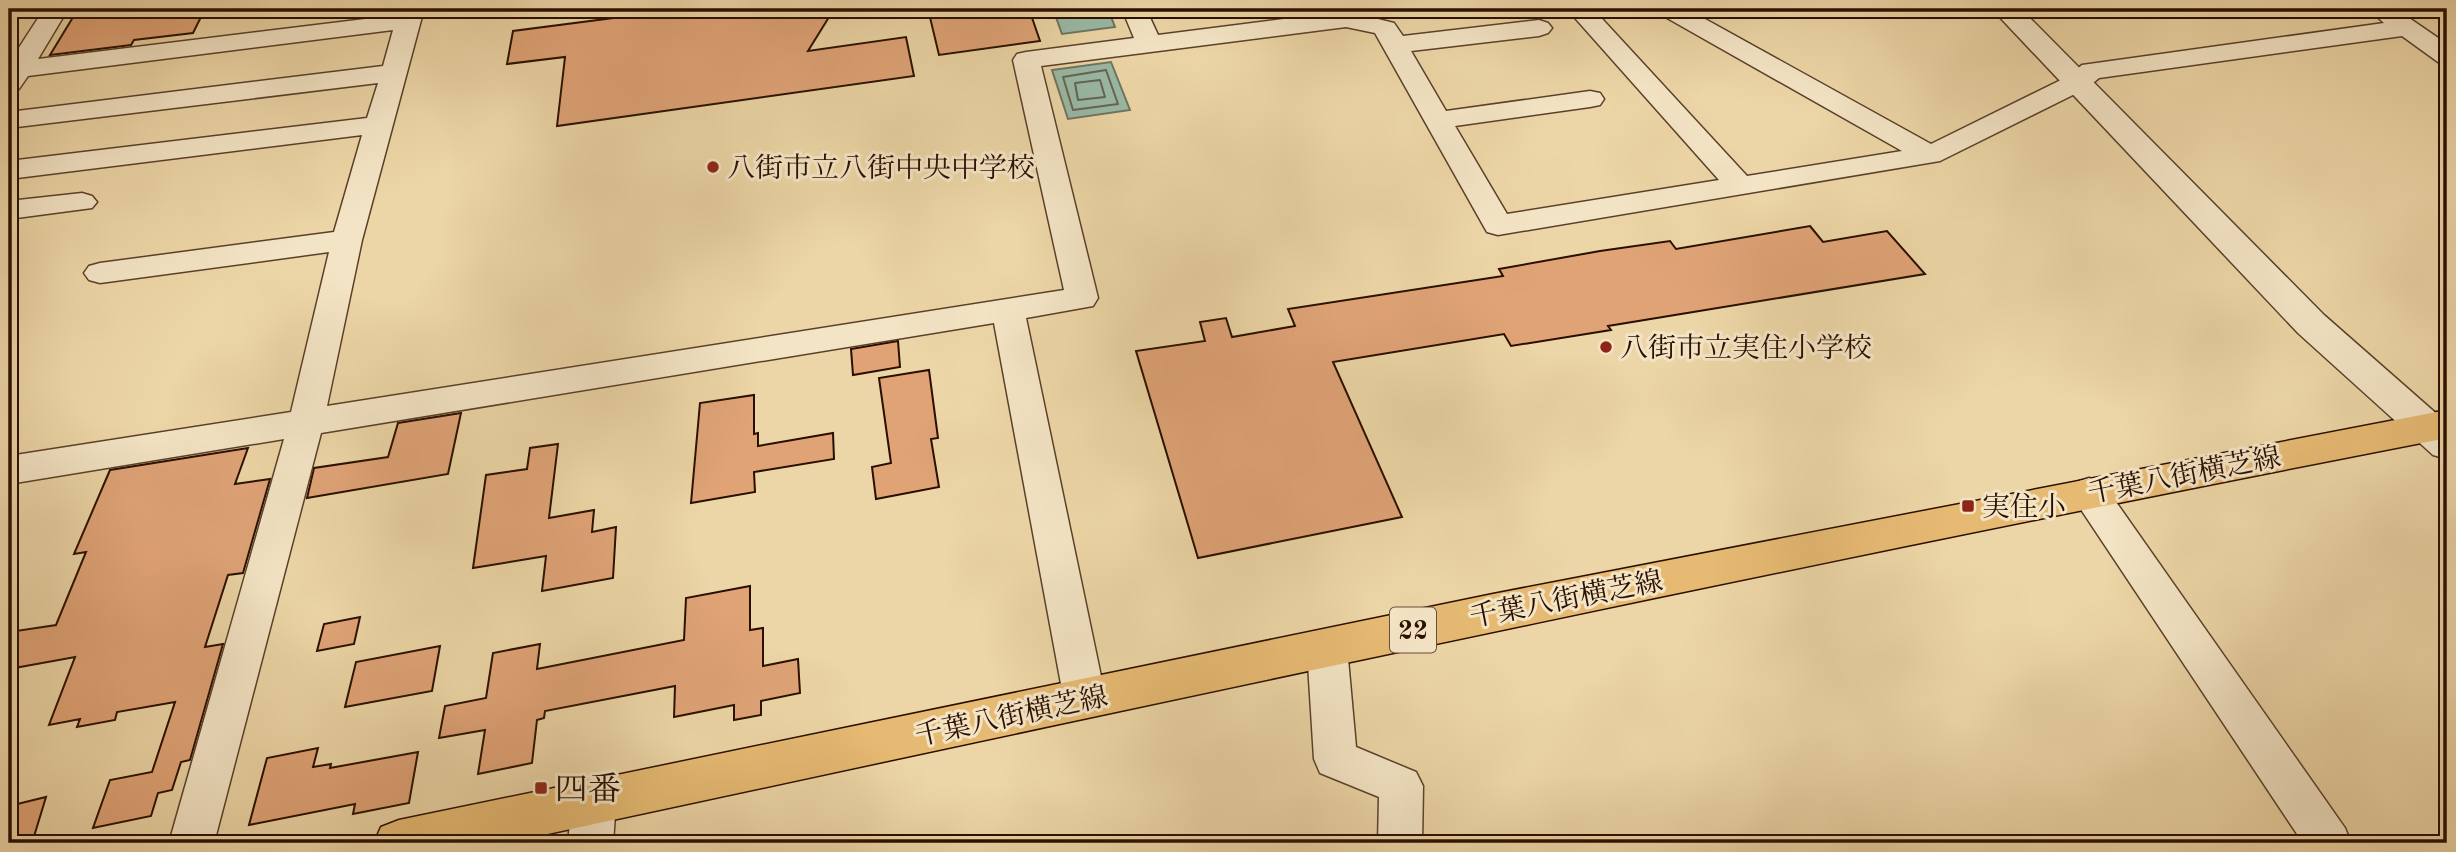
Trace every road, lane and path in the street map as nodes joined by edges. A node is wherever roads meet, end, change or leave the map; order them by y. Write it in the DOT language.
graph roads {
  1 [pos="56,9"];
  2 [pos="1134,9"];
  3 [pos="1579,9"];
  4 [pos="1669,9"];
  5 [pos="2006,9"];
  6 [pos="2381,9"];
  7 [pos="410,15"];
  8 [pos="1262,19"];
  9 [pos="1539,28"];
  10 [pos="2405,28"];
  11 [pos="1149,44"];
  12 [pos="1395,45"];
  13 [pos="2447,57"];
  14 [pos="14,71"];
  15 [pos="393,73"];
  16 [pos="2078,82"];
  17 [pos="1590,99"];
  18 [pos="9,120"];
  19 [pos="1438,120"];
  20 [pos="380,125"];
  21 [pos="1930,156"];
  22 [pos="9,170"];
  23 [pos="1740,186"];
  24 [pos="82,202"];
  25 [pos="9,210"];
  26 [pos="347,240"];
  27 [pos="100,273"];
  28 [pos="1008,309"];
  29 [pos="306,422"];
  30 [pos="2441,433"];
  31 [pos="9,470"];
  32 [pos="2089,492"];
  33 [pos="1327,648"];
  34 [pos="1085,700"];
  35 [pos="592,822"];
  36 [pos="191,843"];
  37 [pos="399,843"];
  38 [pos="1400,843"];
  39 [pos="2329,843"];
  1 -- 14 [label="street"];
  2 -- 11 [label="street"];
  3 -- 23 [label="street"];
  4 -- 21 [label="street"];
  5 -- 16 [label="street"];
  6 -- 10 [label="street"];
  7 -- 14 [label="street"];
  7 -- 15 [label="street"];
  8 -- 11 [label="street"];
  8 -- 12 [label="street"];
  9 -- 12 [label="street"];
  10 -- 13 [label="street"];
  10 -- 16 [label="street"];
  11 -- 28 [label="street"];
  12 -- 19 [label="street"];
  15 -- 18 [label="street"];
  15 -- 20 [label="street"];
  16 -- 21 [label="street"];
  16 -- 30 [label="street"];
  17 -- 19 [label="street"];
  19 -- 23 [label="street"];
  20 -- 22 [label="street"];
  20 -- 26 [label="street"];
  21 -- 23 [label="street"];
  24 -- 25 [label="street"];
  26 -- 27 [label="street"];
  26 -- 29 [label="street"];
  28 -- 29 [label="street"];
  28 -- 34 [label="street"];
  29 -- 31 [label="street"];
  29 -- 36 [label="street"];
  30 -- 32 [label="main road, 千葉八街横芝線 / 22"];
  32 -- 33 [label="main road, 千葉八街横芝線 / 22"];
  32 -- 39 [label="street"];
  33 -- 34 [label="main road, 千葉八街横芝線 / 22"];
  33 -- 38 [label="street"];
  34 -- 35 [label="main road, 千葉八街横芝線 / 22"];
  35 -- 37 [label="main road, 千葉八街横芝線 / 22"];
}
